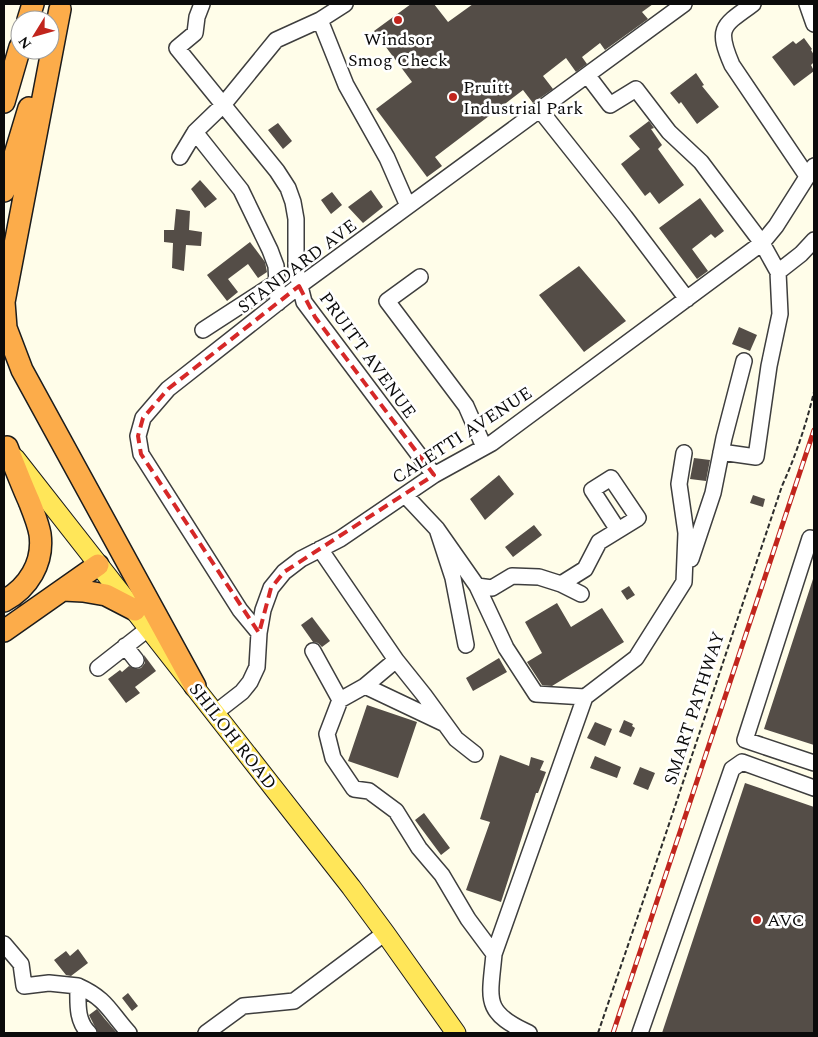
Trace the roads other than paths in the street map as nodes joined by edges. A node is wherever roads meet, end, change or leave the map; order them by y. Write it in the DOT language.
graph roads {
  1 [pos="202,4"];
  2 [pos="345,4"];
  3 [pos="684,4"];
  4 [pos="753,4"];
  5 [pos="807,4"];
  6 [pos="61,6"];
  7 [pos="320,20"];
  8 [pos="814,24"];
  9 [pos="16,60"];
  10 [pos="44,60"];
  11 [pos="588,76"];
  12 [pos="4,102"];
  13 [pos="223,105"];
  14 [pos="540,110"];
  15 [pos="195,132"];
  16 [pos="180,157"];
  17 [pos="811,171"];
  18 [pos="4,191"];
  19 [pos="408,206"];
  20 [pos="814,240"];
  21 [pos="762,243"];
  22 [pos="778,272"];
  23 [pos="420,277"];
  24 [pos="277,282"];
  25 [pos="300,286"];
  26 [pos="687,299"];
  27 [pos="278,303"];
  28 [pos="203,330"];
  29 [pos="744,362"];
  30 [pos="5,445"];
  31 [pos="484,447"];
  32 [pos="721,452"];
  33 [pos="684,453"];
  34 [pos="434,475"];
  35 [pos="405,495"];
  36 [pos="436,529"];
  37 [pos="618,530"];
  38 [pos="814,539"];
  39 [pos="320,549"];
  40 [pos="98,565"];
  41 [pos="684,582"];
  42 [pos="561,584"];
  43 [pos="476,586"];
  44 [pos="63,590"];
  45 [pos="581,594"];
  46 [pos="4,601"];
  47 [pos="135,610"];
  48 [pos="149,628"];
  49 [pos="4,631"];
  50 [pos="258,632"];
  51 [pos="466,645"];
  52 [pos="125,646"];
  53 [pos="313,651"];
  54 [pos="136,660"];
  55 [pos="396,660"];
  56 [pos="98,668"];
  57 [pos="195,686"];
  58 [pos="365,686"];
  59 [pos="585,697"];
  60 [pos="340,700"];
  61 [pos="215,713"];
  62 [pos="444,723"];
  63 [pos="475,754"];
  64 [pos="814,763"];
  65 [pos="814,788"];
  66 [pos="385,933"];
  67 [pos="4,944"];
  68 [pos="494,954"];
  69 [pos="78,986"];
  70 [pos="89,1033"];
  71 [pos="128,1033"];
  72 [pos="206,1033"];
  73 [pos="456,1033"];
  74 [pos="529,1033"];
  75 [pos="640,1033"];
  1 -- 13 [label="street, PRUITT AVENUE"];
  2 -- 7 [label="street"];
  3 -- 11 [label="street, STANDARD AVE"];
  4 -- 17 [label="street"];
  5 -- 8 [label="street"];
  6 -- 57 [label="highway"];
  7 -- 13 [label="street"];
  7 -- 19 [label="street"];
  9 -- 12 [label="highway"];
  10 -- 18 [label="highway"];
  11 -- 14 [label="street, STANDARD AVE"];
  11 -- 21 [label="street"];
  13 -- 15 [label="street"];
  13 -- 25 [label="street, PRUITT AVENUE"];
  14 -- 19 [label="street, STANDARD AVE"];
  14 -- 26 [label="street"];
  15 -- 16 [label="street"];
  15 -- 24 [label="street"];
  17 -- 21 [label="street, CALETTI AVENUE"];
  19 -- 25 [label="street, STANDARD AVE"];
  20 -- 22 [label="street"];
  21 -- 22 [label="street"];
  21 -- 26 [label="street, CALETTI AVENUE"];
  22 -- 32 [label="street"];
  23 -- 31 [label="street"];
  24 -- 27 [label="street"];
  24 -- 28 [label="street"];
  25 -- 27 [label="street, STANDARD AVE"];
  25 -- 34 [label="street, PRUITT AVENUE"];
  26 -- 31 [label="street, CALETTI AVENUE"];
  27 -- 50 [label="street, STANDARD AVE"];
  29 -- 32 [label="street"];
  30 -- 40 [label="main road, SHILOH ROAD"];
  30 -- 46 [label="highway"];
  31 -- 34 [label="street, CALETTI AVENUE"];
  32 -- 41 [label="street"];
  33 -- 41 [label="street"];
  34 -- 35 [label="street, CALETTI AVENUE"];
  35 -- 36 [label="street"];
  35 -- 39 [label="street, CALETTI AVENUE"];
  36 -- 43 [label="street"];
  36 -- 51 [label="street"];
  37 -- 42 [label="street"];
  38 -- 64 [label="street"];
  39 -- 50 [label="street, CALETTI AVENUE"];
  39 -- 55 [label="street"];
  40 -- 44 [label="highway"];
  40 -- 47 [label="main road, SHILOH ROAD"];
  41 -- 59 [label="street"];
  42 -- 43 [label="street"];
  42 -- 45 [label="street"];
  43 -- 59 [label="street"];
  44 -- 47 [label="highway"];
  44 -- 49 [label="highway"];
  47 -- 48 [label="main road, SHILOH ROAD"];
  48 -- 52 [label="street"];
  48 -- 57 [label="main road, SHILOH ROAD"];
  50 -- 61 [label="street, CALETTI AVENUE"];
  52 -- 54 [label="street"];
  52 -- 56 [label="street"];
  53 -- 60 [label="street"];
  55 -- 58 [label="street"];
  55 -- 62 [label="street"];
  57 -- 61 [label="main road, SHILOH ROAD"];
  58 -- 60 [label="street"];
  58 -- 62 [label="street"];
  59 -- 68 [label="street"];
  60 -- 68 [label="street"];
  61 -- 66 [label="main road, SHILOH ROAD"];
  62 -- 63 [label="street"];
  65 -- 75 [label="street"];
  66 -- 72 [label="street"];
  66 -- 73 [label="main road, SHILOH ROAD"];
  67 -- 69 [label="street"];
  68 -- 74 [label="street"];
  69 -- 70 [label="street"];
  69 -- 71 [label="street"];
}
